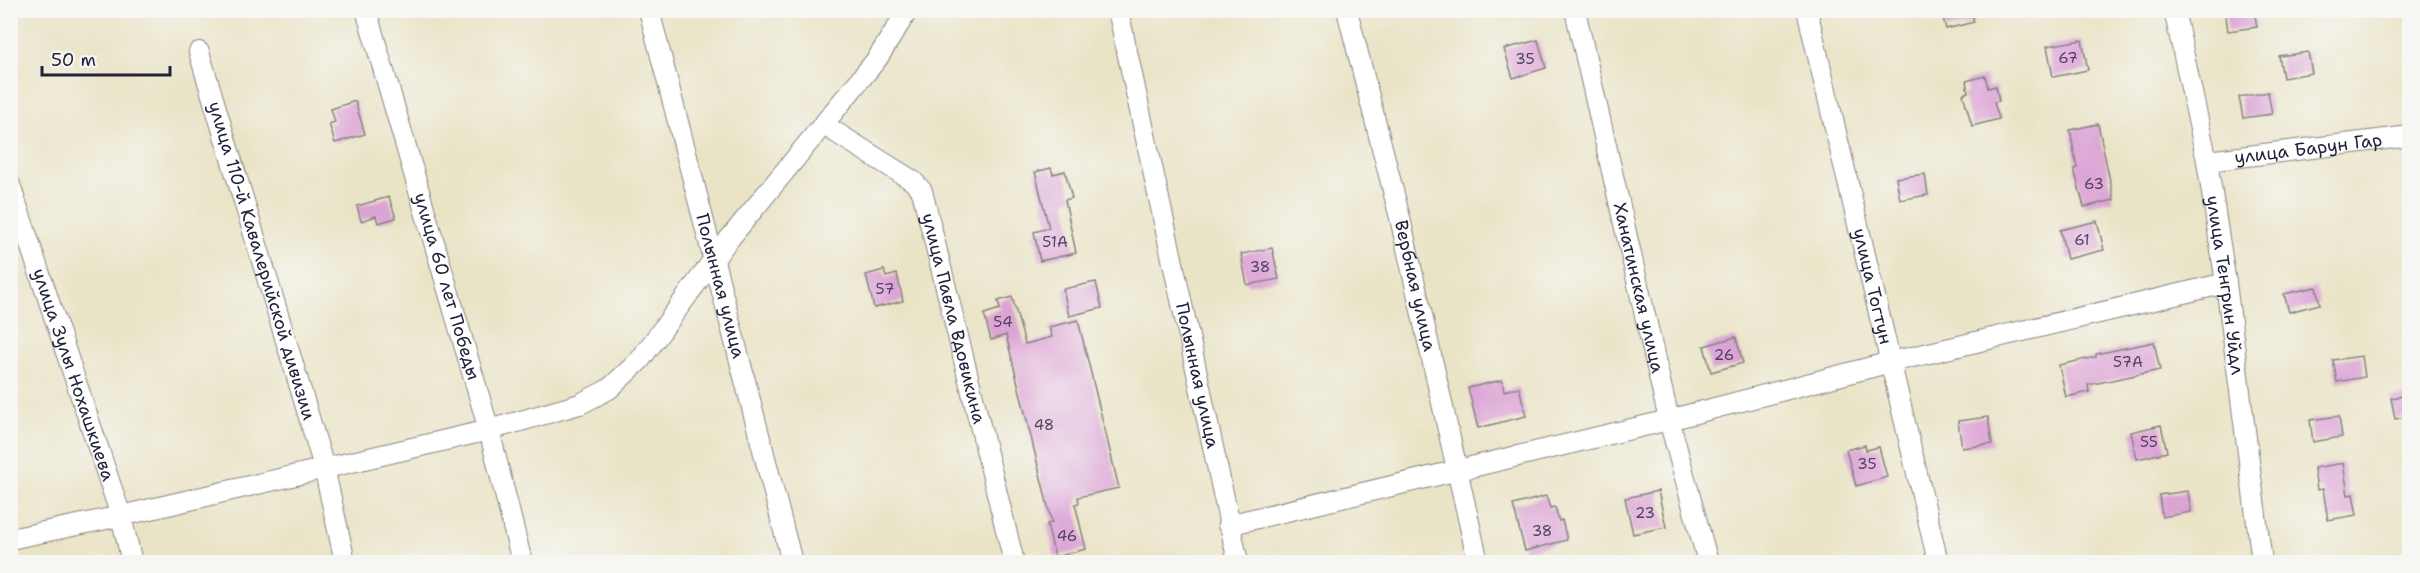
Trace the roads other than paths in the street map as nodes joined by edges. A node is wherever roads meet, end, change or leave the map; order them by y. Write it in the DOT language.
graph roads {
  1 [pos="366,10"];
  2 [pos="649,10"];
  3 [pos="908,10"];
  4 [pos="1118,10"];
  5 [pos="1347,10"];
  6 [pos="1575,10"];
  7 [pos="1807,10"];
  8 [pos="2174,10"];
  9 [pos="199,52"];
  10 [pos="824,125"];
  11 [pos="2409,136"];
  12 [pos="2207,161"];
  13 [pos="10,185"];
  14 [pos="714,260"];
  15 [pos="2226,283"];
  16 [pos="1891,362"];
  17 [pos="1669,420"];
  18 [pos="489,430"];
  19 [pos="324,467"];
  20 [pos="1456,470"];
  21 [pos="121,516"];
  22 [pos="1228,525"];
  23 [pos="10,539"];
  24 [pos="132,562"];
  25 [pos="345,562"];
  26 [pos="522,562"];
  27 [pos="792,562"];
  28 [pos="1014,562"];
  29 [pos="1238,562"];
  30 [pos="1478,562"];
  31 [pos="1708,562"];
  32 [pos="1938,562"];
  33 [pos="2262,562"];
  1 -- 18 [label="street, улица 60 лет Победы"];
  2 -- 14 [label="street, Полынная улица"];
  3 -- 10 [label="street"];
  4 -- 22 [label="street, Полынная улица"];
  5 -- 20 [label="street, Вербная улица"];
  6 -- 17 [label="street, Ханатинская улица"];
  7 -- 16 [label="street, улица Тогтун"];
  8 -- 12 [label="street, улица Тенгрин Уйдл"];
  9 -- 19 [label="street, улица 110-й Кавалерийской дивизии"];
  10 -- 14 [label="street"];
  10 -- 28 [label="street, улица Павла Вдовикина"];
  11 -- 12 [label="street, улица Барун Гар"];
  12 -- 15 [label="street, улица Тенгрин Уйдл"];
  13 -- 21 [label="street, улица Зулы Нохашкиева"];
  14 -- 18 [label="street"];
  14 -- 27 [label="street, Полынная улица"];
  15 -- 16 [label="street"];
  15 -- 33 [label="street, улица Тенгрин Уйдл"];
  16 -- 17 [label="street"];
  16 -- 32 [label="street, улица Тогтун"];
  17 -- 20 [label="street"];
  17 -- 31 [label="street, Ханатинская улица"];
  18 -- 19 [label="street"];
  18 -- 26 [label="street, улица 60 лет Победы"];
  19 -- 21 [label="street"];
  19 -- 25 [label="street"];
  20 -- 22 [label="street"];
  20 -- 30 [label="street, Вербная улица"];
  21 -- 23 [label="street"];
  21 -- 24 [label="street, улица Зулы Нохашкиева"];
  22 -- 29 [label="street, Полынная улица"];
}
